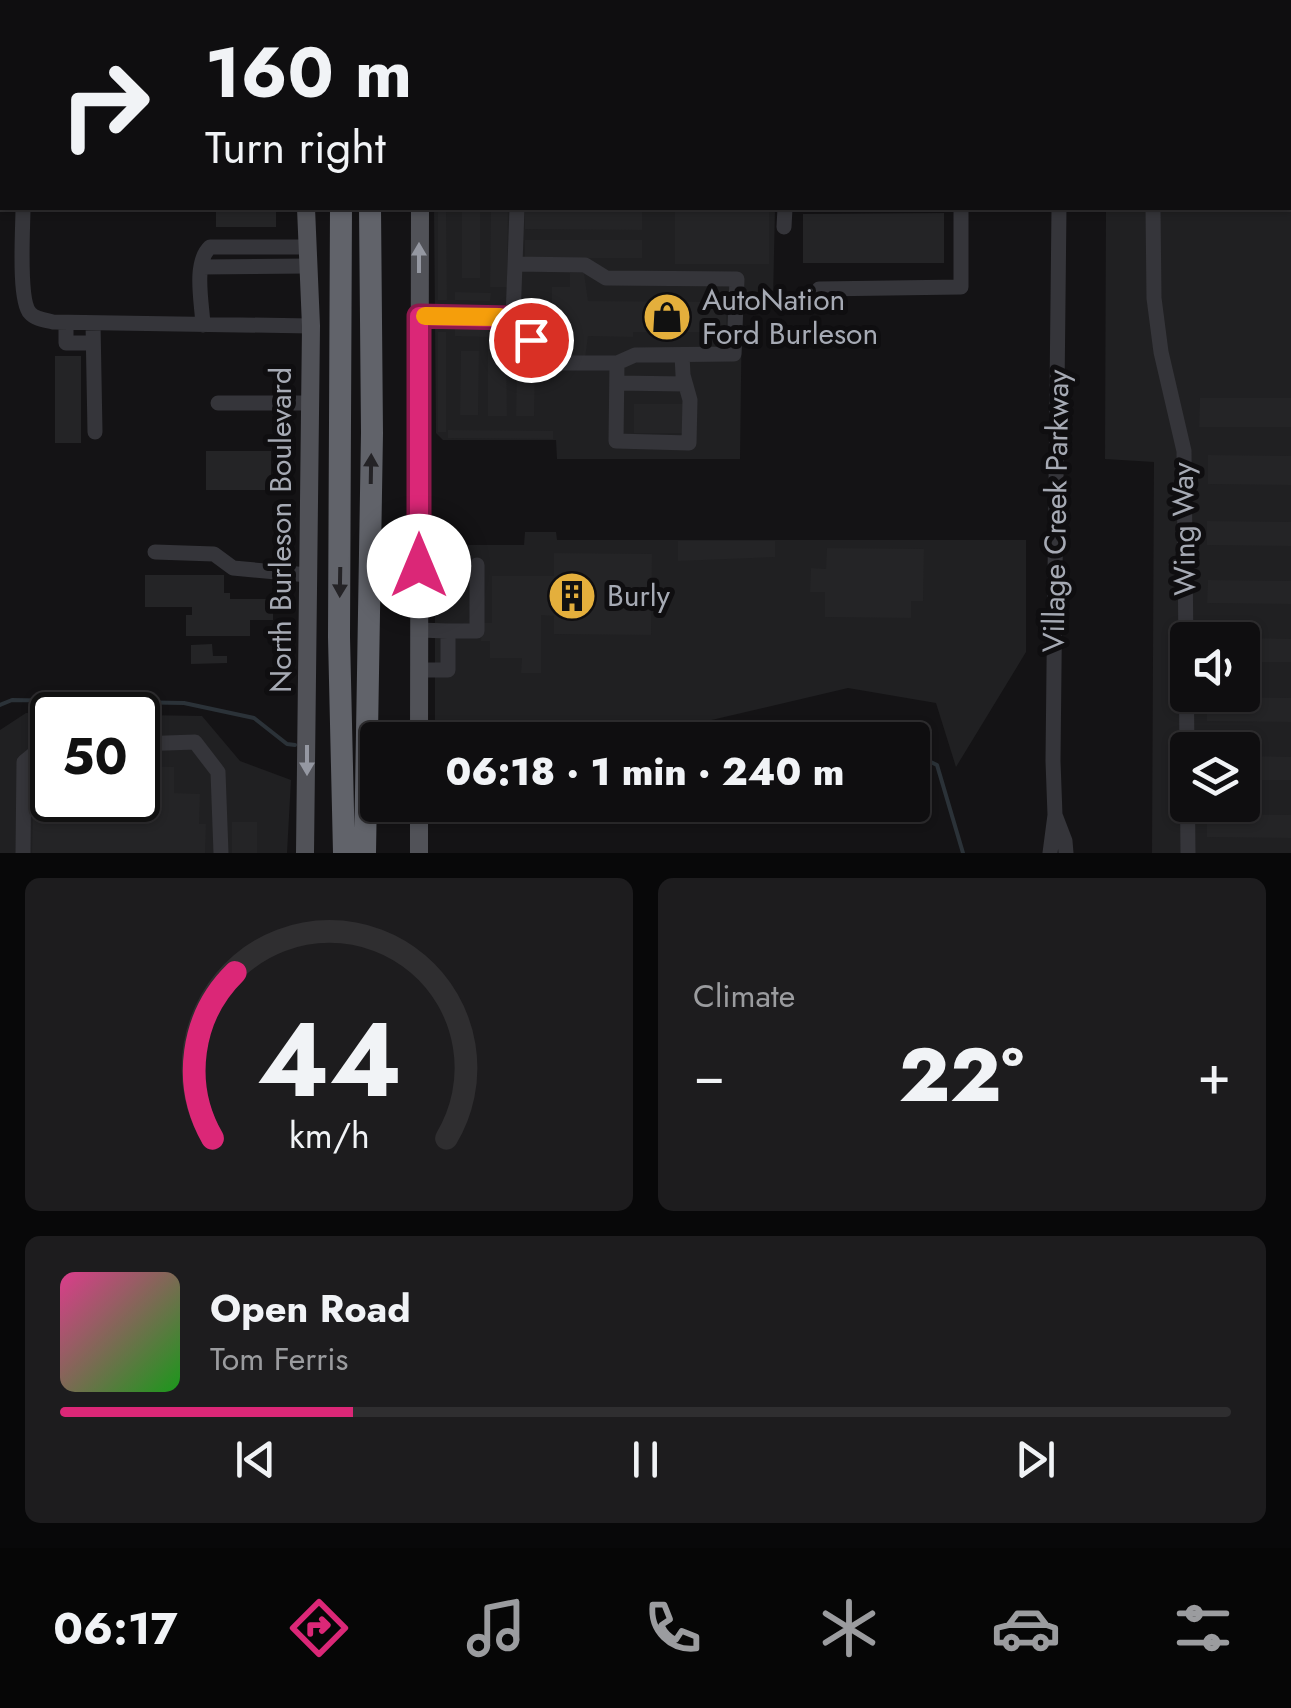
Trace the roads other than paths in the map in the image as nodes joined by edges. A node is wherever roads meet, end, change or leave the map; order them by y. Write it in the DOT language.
graph roads {
  1 [pos="23,210"];
  2 [pos="306,210"];
  3 [pos="332,210"];
  4 [pos="341,210"];
  5 [pos="370,210"];
  6 [pos="420,210"];
  7 [pos="517,210"];
  8 [pos="786,210"];
  9 [pos="961,210"];
  10 [pos="1059,210"];
  11 [pos="1153,210"];
  12 [pos="784,227"];
  13 [pos="308,247"];
  14 [pos="515,264"];
  15 [pos="308,266"];
  16 [pos="201,267"];
  17 [pos="340,275"];
  18 [pos="820,289"];
  19 [pos="419,316"];
  20 [pos="514,318"];
  21 [pos="66,322"];
  22 [pos="93,323"];
  23 [pos="203,324"];
  24 [pos="310,326"];
  25 [pos="94,343"];
  26 [pos="682,355"];
  27 [pos="617,363"];
  28 [pos="618,383"];
  29 [pos="684,384"];
  30 [pos="310,403"];
  31 [pos="218,404"];
  32 [pos="95,432"];
  33 [pos="156,552"];
  34 [pos="477,565"];
  35 [pos="308,575"];
  36 [pos="419,630"];
  37 [pos="448,631"];
  38 [pos="368,636"];
  39 [pos="339,637"];
  40 [pos="419,670"];
  41 [pos="419,722"];
  42 [pos="160,743"];
  43 [pos="30,757"];
  44 [pos="1055,815"];
  45 [pos="419,822"];
  46 [pos="1051,849"];
  47 [pos="22,853"];
  48 [pos="221,853"];
  49 [pos="305,853"];
  50 [pos="328,853"];
  51 [pos="344,853"];
  52 [pos="365,853"];
  53 [pos="378,853"];
  54 [pos="419,853"];
  55 [pos="1066,853"];
  56 [pos="1188,853"];
  1 -- 21 [label="street"];
  2 -- 13 [label="main road, North Burleson Boulevard"];
  3 -- 17 [label="highway"];
  4 -- 17 [label="highway"];
  38 -- 5 [label="highway, one-way"];
  19 -- 6 [label="main road, one-way"];
  7 -- 14 [label="street"];
  8 -- 12 [label="street"];
  9 -- 18 [label="street"];
  10 -- 44 [label="street, Village Creek Parkway"];
  11 -- 56 [label="street, Wing Way"];
  13 -- 15 [label="main road, North Burleson Boulevard"];
  13 -- 16 [label="street"];
  14 -- 20 [label="street"];
  14 -- 26 [label="street"];
  15 -- 16 [label="street"];
  15 -- 24 [label="main road, North Burleson Boulevard"];
  16 -- 23 [label="street"];
  17 -- 39 [label="highway, one-way"];
  19 -- 20 [label="street"];
  19 -- 36 [label="main road"];
  20 -- 27 [label="street"];
  21 -- 22 [label="street"];
  21 -- 25 [label="street"];
  22 -- 23 [label="street"];
  22 -- 25 [label="street"];
  23 -- 24 [label="street"];
  24 -- 30 [label="main road, North Burleson Boulevard"];
  25 -- 32 [label="street"];
  26 -- 27 [label="street"];
  26 -- 29 [label="street"];
  27 -- 28 [label="street"];
  28 -- 29 [label="street"];
  28 -- 29 [label="street"];
  30 -- 31 [label="street"];
  30 -- 35 [label="main road, North Burleson Boulevard"];
  33 -- 35 [label="street"];
  34 -- 37 [label="street"];
  35 -- 49 [label="main road, North Burleson Boulevard, one-way"];
  36 -- 37 [label="street"];
  36 -- 40 [label="main road"];
  37 -- 40 [label="street"];
  38 -- 52 [label="highway"];
  38 -- 53 [label="highway"];
  39 -- 50 [label="highway"];
  39 -- 51 [label="highway"];
  40 -- 41 [label="main road"];
  42 -- 48 [label="street"];
  43 -- 47 [label="street"];
  44 -- 46 [label="street, Village Creek Parkway"];
  44 -- 55 [label="street, Village Creek Parkway"];
  45 -- 54 [label="main road"];
}
